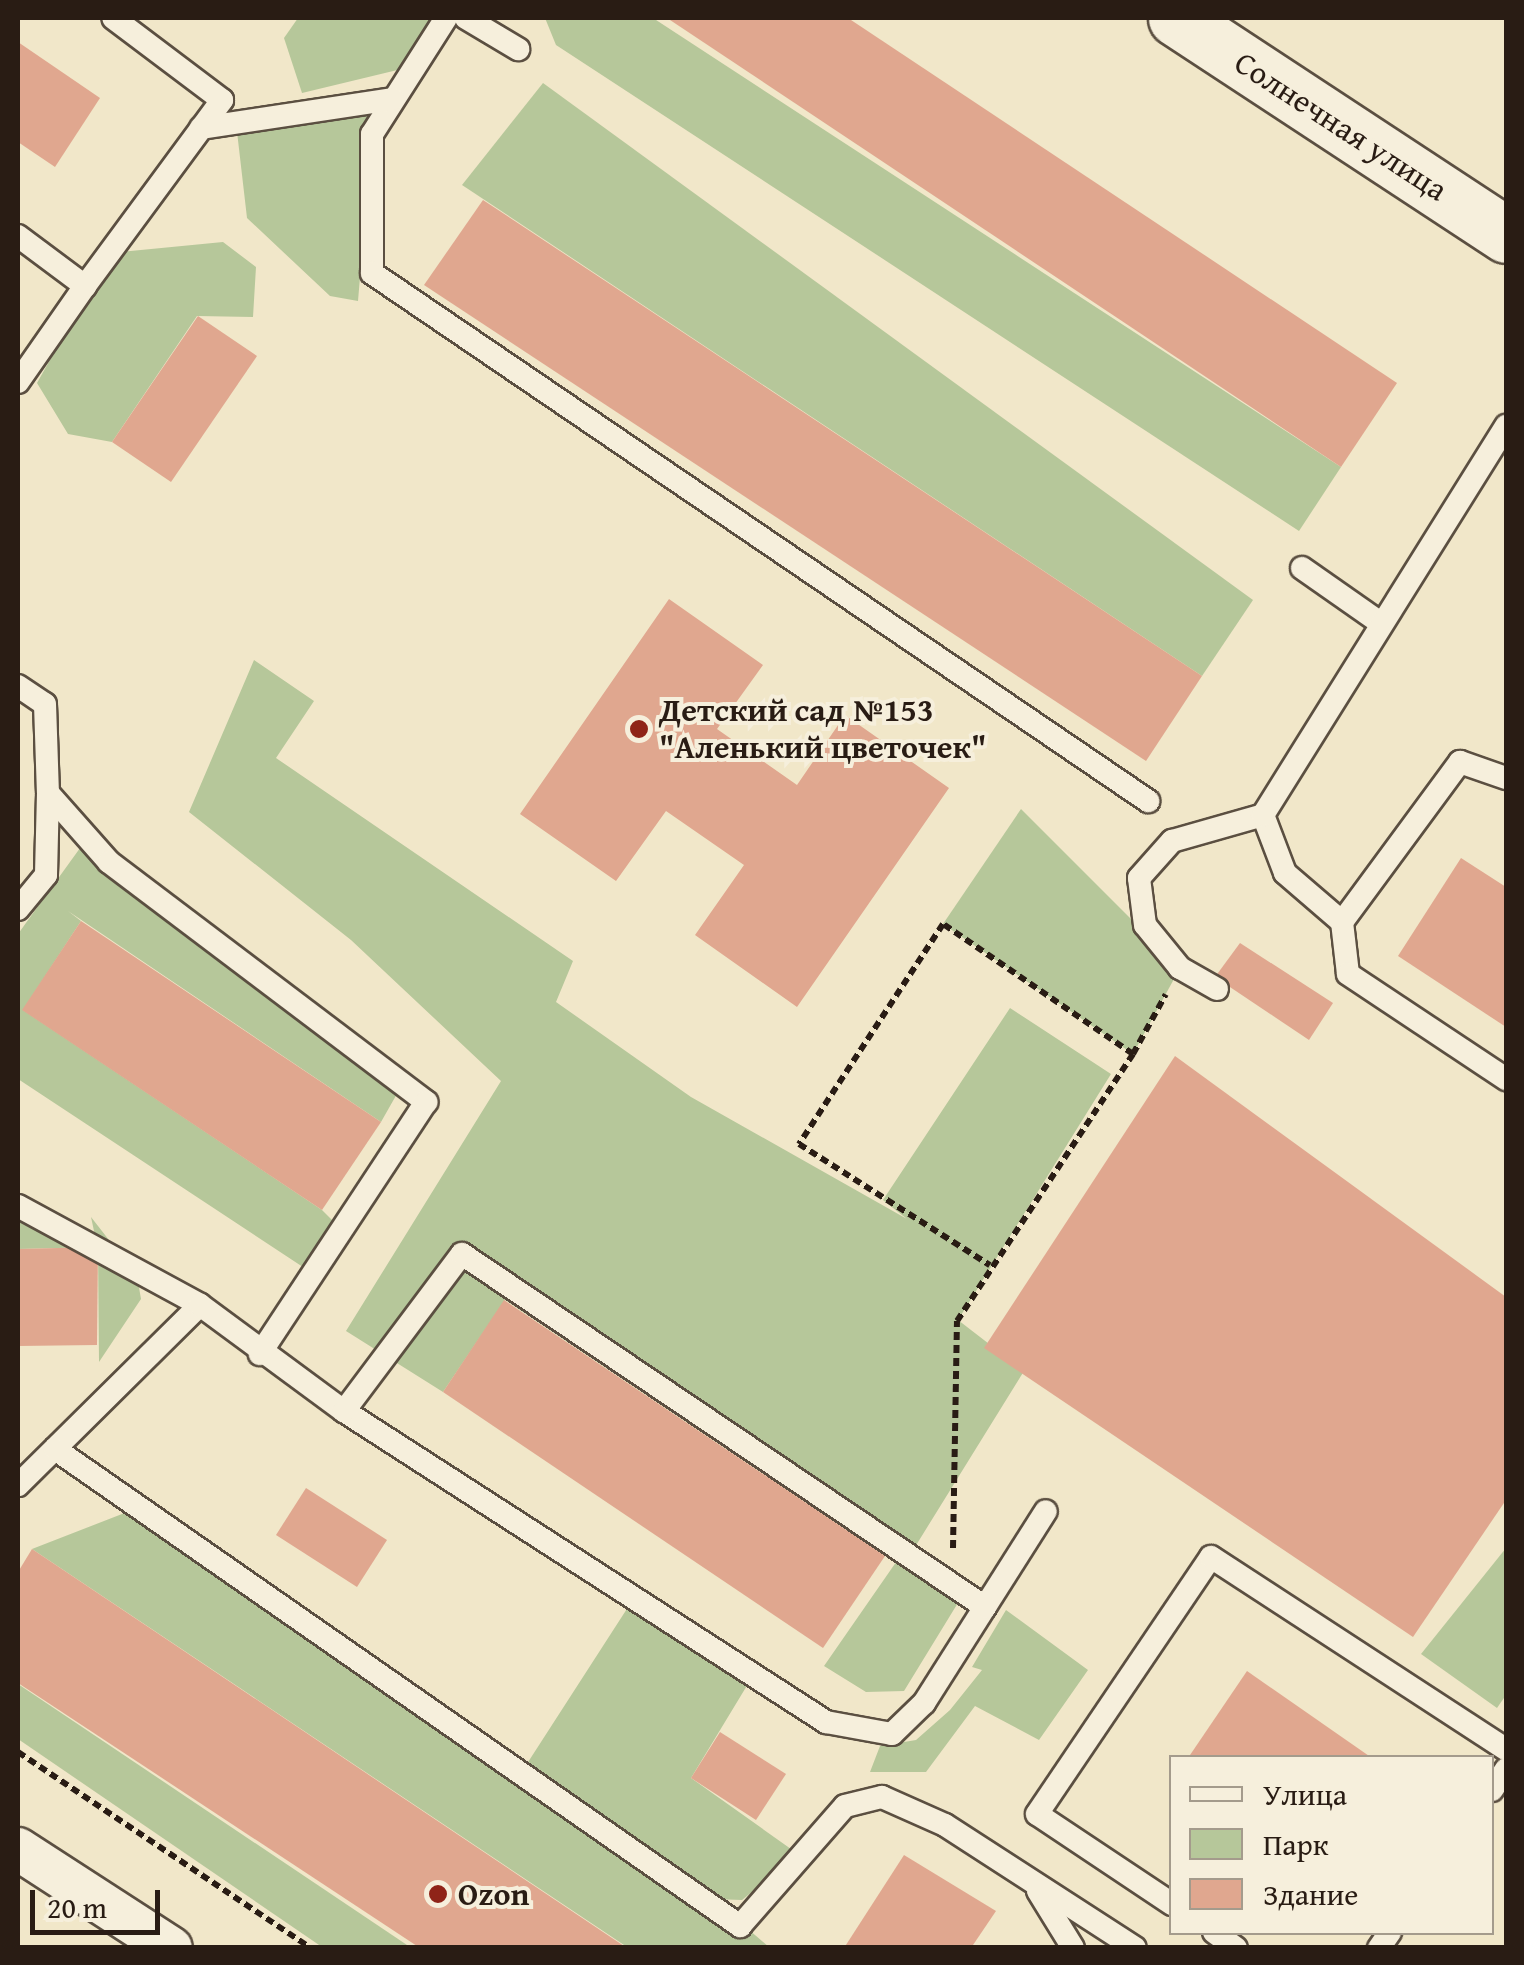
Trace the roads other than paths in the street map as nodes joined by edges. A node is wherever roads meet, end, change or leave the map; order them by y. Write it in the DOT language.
graph roads {
  1 [pos="113,18"];
  2 [pos="446,18"];
  3 [pos="466,18"];
  4 [pos="1197,23"];
  5 [pos="518,49"];
  6 [pos="393,99"];
  7 [pos="201,128"];
  8 [pos="1506,234"];
  9 [pos="18,236"];
  10 [pos="85,286"];
  11 [pos="18,382"];
  12 [pos="1506,426"];
  13 [pos="1302,568"];
  14 [pos="1380,622"];
  15 [pos="18,686"];
  16 [pos="1506,778"];
  17 [pos="48,793"];
  18 [pos="1148,802"];
  19 [pos="1263,814"];
  20 [pos="18,909"];
  21 [pos="1342,922"];
  22 [pos="1217,990"];
  23 [pos="1506,1079"];
  24 [pos="18,1206"];
  25 [pos="200,1305"];
  26 [pos="260,1354"];
  27 [pos="344,1411"];
  28 [pos="54,1449"];
  29 [pos="18,1485"];
  30 [pos="1046,1511"];
  31 [pos="986,1607"];
  32 [pos="1506,1749"];
  33 [pos="18,1849"];
  34 [pos="1024,1873"];
  35 [pos="1169,1902"];
  36 [pos="171,1948"];
  37 [pos="1073,1948"];
  38 [pos="1135,1948"];
  1 -- 7 [label="lane"];
  2 -- 6 [label="lane"];
  3 -- 5 [label="lane"];
  4 -- 8 [label="main road, Солнечная улица"];
  6 -- 7 [label="lane"];
  6 -- 18 [label="lane"];
  7 -- 10 [label="lane"];
  9 -- 10 [label="lane"];
  10 -- 11 [label="lane"];
  12 -- 14 [label="lane"];
  13 -- 14 [label="lane"];
  14 -- 19 [label="lane"];
  15 -- 17 [label="lane"];
  16 -- 21 [label="lane"];
  17 -- 20 [label="lane"];
  17 -- 26 [label="lane"];
  19 -- 21 [label="lane"];
  19 -- 22 [label="lane"];
  21 -- 23 [label="lane"];
  24 -- 25 [label="lane"];
  25 -- 26 [label="lane"];
  25 -- 28 [label="lane"];
  26 -- 27 [label="lane"];
  27 -- 31 [label="lane"];
  27 -- 31 [label="lane"];
  28 -- 29 [label="lane"];
  28 -- 34 [label="lane"];
  30 -- 31 [label="lane"];
  32 -- 35 [label="lane"];
  33 -- 36 [label="street"];
  34 -- 37 [label="lane"];
  34 -- 38 [label="lane"];
}
